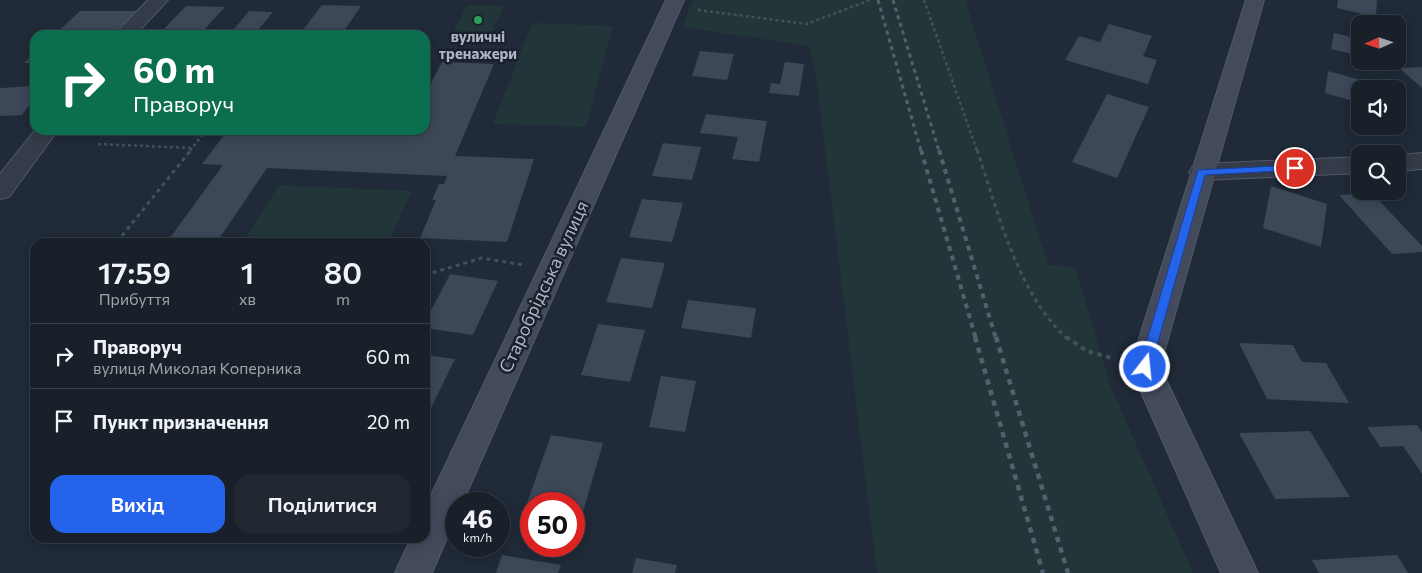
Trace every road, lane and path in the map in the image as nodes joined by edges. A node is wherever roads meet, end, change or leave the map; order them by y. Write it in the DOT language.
graph roads {
  1 [pos="160,0"];
  2 [pos="675,0"];
  3 [pos="870,0"];
  4 [pos="924,0"];
  5 [pos="1255,0"];
  6 [pos="129,30"];
  7 [pos="43,135"];
  8 [pos="202,135"];
  9 [pos="98,144"];
  10 [pos="191,148"];
  11 [pos="1422,161"];
  12 [pos="1406,162"];
  13 [pos="1351,165"];
  14 [pos="1201,172"];
  15 [pos="0,191"];
  16 [pos="119,238"];
  17 [pos="525,265"];
  18 [pos="430,274"];
  19 [pos="1145,367"];
  20 [pos="430,536"];
  21 [pos="427,543"];
  22 [pos="413,573"];
  23 [pos="1240,573"];
  1 -- 6 [label="street"];
  2 -- 3 [label="path"];
  2 -- 20 [label="main road, Старобрідська вулиця"];
  4 -- 19 [label="path"];
  5 -- 14 [label="main road"];
  7 -- 15 [label="street"];
  8 -- 10 [label="path"];
  9 -- 10 [label="path"];
  10 -- 16 [label="path"];
  11 -- 12 [label="street"];
  13 -- 14 [label="street"];
  14 -- 19 [label="main road"];
  17 -- 18 [label="path"];
  19 -- 23 [label="main road"];
  21 -- 22 [label="main road, Старобрідська вулиця"];
}
